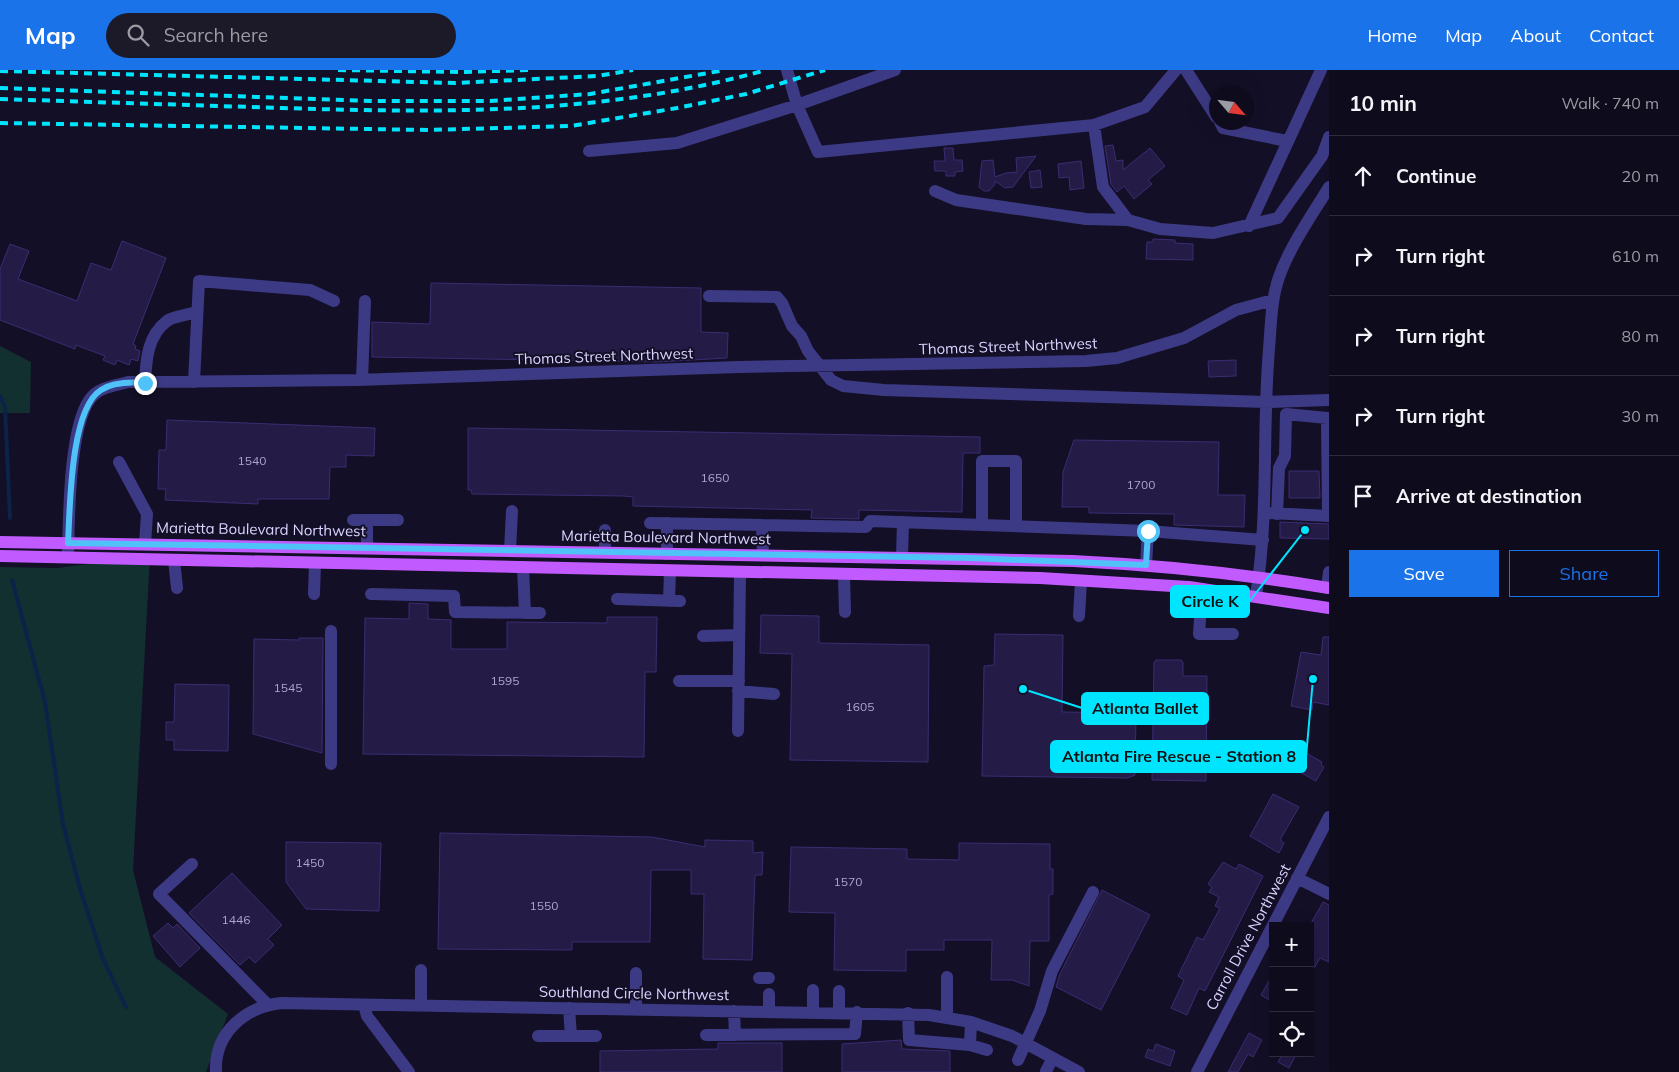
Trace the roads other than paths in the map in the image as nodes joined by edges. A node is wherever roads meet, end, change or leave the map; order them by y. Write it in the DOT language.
graph roads {
  1 [pos="895,70"];
  2 [pos="1176,70"];
  3 [pos="1186,70"];
  4 [pos="1321,70"];
  5 [pos="791,71"];
  6 [pos="797,105"];
  7 [pos="1209,107"];
  8 [pos="1094,125"];
  9 [pos="1233,130"];
  10 [pos="1329,137"];
  11 [pos="1287,141"];
  12 [pos="588,151"];
  13 [pos="1329,187"];
  14 [pos="935,191"];
  15 [pos="1128,220"];
  16 [pos="1249,226"];
  17 [pos="709,296"];
  18 [pos="1274,300"];
  19 [pos="334,301"];
  20 [pos="365,301"];
  21 [pos="197,312"];
  22 [pos="818,366"];
  23 [pos="362,380"];
  24 [pos="194,382"];
  25 [pos="145,383"];
  26 [pos="1329,400"];
  27 [pos="1266,402"];
  28 [pos="119,462"];
  29 [pos="512,511"];
  30 [pos="1270,513"];
  31 [pos="1328,516"];
  32 [pos="353,520"];
  33 [pos="367,520"];
  34 [pos="398,520"];
  35 [pos="903,522"];
  36 [pos="650,523"];
  37 [pos="667,523"];
  38 [pos="982,524"];
  39 [pos="762,525"];
  40 [pos="1016,525"];
  41 [pos="605,530"];
  42 [pos="1148,531"];
  43 [pos="1263,540"];
  44 [pos="0,542"];
  45 [pos="68,543"];
  46 [pos="145,544"];
  47 [pos="367,547"];
  48 [pos="510,550"];
  49 [pos="605,552"];
  50 [pos="667,554"];
  51 [pos="762,555"];
  52 [pos="0,556"];
  53 [pos="902,557"];
  54 [pos="67,559"];
  55 [pos="174,560"];
  56 [pos="315,563"];
  57 [pos="1146,565"];
  58 [pos="524,567"];
  59 [pos="670,571"];
  60 [pos="1329,572"];
  61 [pos="740,573"];
  62 [pos="844,575"];
  63 [pos="1259,576"];
  64 [pos="1082,581"];
  65 [pos="177,588"];
  66 [pos="1328,588"];
  67 [pos="1202,589"];
  68 [pos="314,594"];
  69 [pos="371,594"];
  70 [pos="1256,596"];
  71 [pos="617,599"];
  72 [pos="1329,608"];
  73 [pos="845,612"];
  74 [pos="525,613"];
  75 [pos="540,613"];
  76 [pos="1080,616"];
  77 [pos="331,631"];
  78 [pos="1233,634"];
  79 [pos="739,635"];
  80 [pos="703,636"];
  81 [pos="679,681"];
  82 [pos="739,686"];
  83 [pos="774,694"];
  84 [pos="738,731"];
  85 [pos="331,764"];
  86 [pos="1329,817"];
  87 [pos="192,864"];
  88 [pos="1297,878"];
  89 [pos="1092,892"];
  90 [pos="1329,894"];
  91 [pos="421,970"];
  92 [pos="636,973"];
  93 [pos="947,977"];
  94 [pos="813,990"];
  95 [pos="840,991"];
  96 [pos="769,994"];
  97 [pos="268,1005"];
  98 [pos="364,1005"];
  99 [pos="420,1006"];
  100 [pos="569,1008"];
  101 [pos="636,1009"];
  102 [pos="734,1010"];
  103 [pos="769,1011"];
  104 [pos="813,1012"];
  105 [pos="838,1012"];
  106 [pos="857,1012"];
  107 [pos="908,1014"];
  108 [pos="947,1018"];
  109 [pos="971,1022"];
  110 [pos="706,1035"];
  111 [pos="735,1035"];
  112 [pos="538,1036"];
  113 [pos="571,1036"];
  114 [pos="596,1036"];
  115 [pos="1026,1043"];
  116 [pos="970,1045"];
  117 [pos="987,1050"];
  118 [pos="1054,1058"];
  119 [pos="1018,1060"];
  120 [pos="216,1072"];
  121 [pos="409,1072"];
  122 [pos="1046,1072"];
  123 [pos="1079,1072"];
  124 [pos="1196,1072"];
  1 -- 6 [label="street"];
  2 -- 8 [label="street"];
  3 -- 7 [label="street"];
  4 -- 11 [label="street"];
  5 -- 6 [label="street"];
  6 -- 8 [label="street"];
  6 -- 12 [label="street"];
  8 -- 15 [label="street"];
  9 -- 11 [label="street"];
  10 -- 16 [label="street"];
  11 -- 16 [label="street"];
  13 -- 18 [label="street"];
  14 -- 15 [label="street"];
  15 -- 16 [label="street"];
  17 -- 22 [label="street"];
  18 -- 22 [label="street, Thomas Street Northwest"];
  18 -- 27 [label="street"];
  19 -- 21 [label="street"];
  20 -- 23 [label="street"];
  21 -- 24 [label="street"];
  21 -- 25 [label="street"];
  22 -- 23 [label="street, Thomas Street Northwest"];
  22 -- 27 [label="street"];
  23 -- 24 [label="street, Thomas Street Northwest"];
  24 -- 25 [label="street, Thomas Street Northwest"];
  25 -- 45 [label="street, Thomas Street Northwest"];
  26 -- 27 [label="street"];
  27 -- 30 [label="street"];
  28 -- 46 [label="street"];
  29 -- 48 [label="street"];
  30 -- 31 [label="street"];
  30 -- 31 [label="street"];
  30 -- 43 [label="street"];
  32 -- 33 [label="street"];
  33 -- 34 [label="street"];
  33 -- 47 [label="street"];
  35 -- 38 [label="street"];
  35 -- 39 [label="street"];
  35 -- 53 [label="street"];
  36 -- 37 [label="street"];
  37 -- 39 [label="street"];
  37 -- 50 [label="street"];
  38 -- 40 [label="street"];
  38 -- 40 [label="street"];
  39 -- 51 [label="street"];
  40 -- 42 [label="street"];
  41 -- 49 [label="street"];
  42 -- 43 [label="street"];
  42 -- 57 [label="street"];
  43 -- 63 [label="street"];
  44 -- 45 [label="main road, Marietta Boulevard Northwest"];
  45 -- 46 [label="main road, Marietta Boulevard Northwest"];
  45 -- 54 [label="street, Thomas Street Northwest"];
  46 -- 47 [label="main road, Marietta Boulevard Northwest"];
  47 -- 48 [label="main road, Marietta Boulevard Northwest"];
  48 -- 49 [label="main road, Marietta Boulevard Northwest"];
  49 -- 50 [label="main road, Marietta Boulevard Northwest"];
  50 -- 51 [label="main road, Marietta Boulevard Northwest"];
  51 -- 53 [label="main road, Marietta Boulevard Northwest"];
  52 -- 54 [label="main road"];
  53 -- 57 [label="main road, Marietta Boulevard Northwest"];
  54 -- 55 [label="main road"];
  55 -- 56 [label="main road"];
  55 -- 65 [label="street"];
  56 -- 58 [label="main road"];
  56 -- 68 [label="street"];
  57 -- 63 [label="main road, Marietta Boulevard Northwest"];
  58 -- 59 [label="main road"];
  58 -- 74 [label="street"];
  59 -- 61 [label="main road"];
  59 -- 71 [label="street"];
  60 -- 66 [label="street"];
  61 -- 62 [label="main road"];
  61 -- 79 [label="street"];
  62 -- 64 [label="main road"];
  62 -- 73 [label="street"];
  63 -- 66 [label="main road, Marietta Boulevard Northwest"];
  63 -- 70 [label="street"];
  64 -- 67 [label="main road"];
  64 -- 76 [label="street"];
  67 -- 70 [label="main road"];
  67 -- 78 [label="street"];
  69 -- 74 [label="street"];
  70 -- 72 [label="main road"];
  74 -- 75 [label="street"];
  77 -- 85 [label="street"];
  79 -- 80 [label="street"];
  79 -- 82 [label="street"];
  81 -- 82 [label="street"];
  82 -- 83 [label="street"];
  82 -- 84 [label="street"];
  86 -- 88 [label="street, Carroll Drive Northwest"];
  87 -- 97 [label="street"];
  88 -- 90 [label="street"];
  88 -- 124 [label="street, Carroll Drive Northwest"];
  89 -- 115 [label="street"];
  91 -- 99 [label="street"];
  92 -- 101 [label="street"];
  93 -- 108 [label="street"];
  94 -- 104 [label="street"];
  95 -- 105 [label="street"];
  96 -- 103 [label="street"];
  97 -- 98 [label="street, Southland Circle Northwest"];
  97 -- 120 [label="street, Southland Circle Northwest"];
  98 -- 99 [label="street, Southland Circle Northwest"];
  98 -- 121 [label="street"];
  99 -- 100 [label="street, Southland Circle Northwest"];
  100 -- 101 [label="street, Southland Circle Northwest"];
  100 -- 113 [label="street"];
  101 -- 102 [label="street, Southland Circle Northwest"];
  102 -- 103 [label="street, Southland Circle Northwest"];
  102 -- 111 [label="street"];
  103 -- 104 [label="street, Southland Circle Northwest"];
  104 -- 105 [label="street, Southland Circle Northwest"];
  105 -- 106 [label="street, Southland Circle Northwest"];
  106 -- 107 [label="street, Southland Circle Northwest"];
  106 -- 111 [label="street"];
  107 -- 108 [label="street, Southland Circle Northwest"];
  107 -- 116 [label="street"];
  108 -- 109 [label="street, Southland Circle Northwest"];
  109 -- 115 [label="street, Southland Circle Northwest"];
  109 -- 116 [label="street"];
  110 -- 111 [label="street"];
  112 -- 113 [label="street"];
  113 -- 114 [label="street"];
  115 -- 118 [label="street, Southland Circle Northwest"];
  115 -- 119 [label="street"];
  116 -- 117 [label="street"];
  118 -- 122 [label="street"];
  118 -- 123 [label="street, Southland Circle Northwest"];
}
